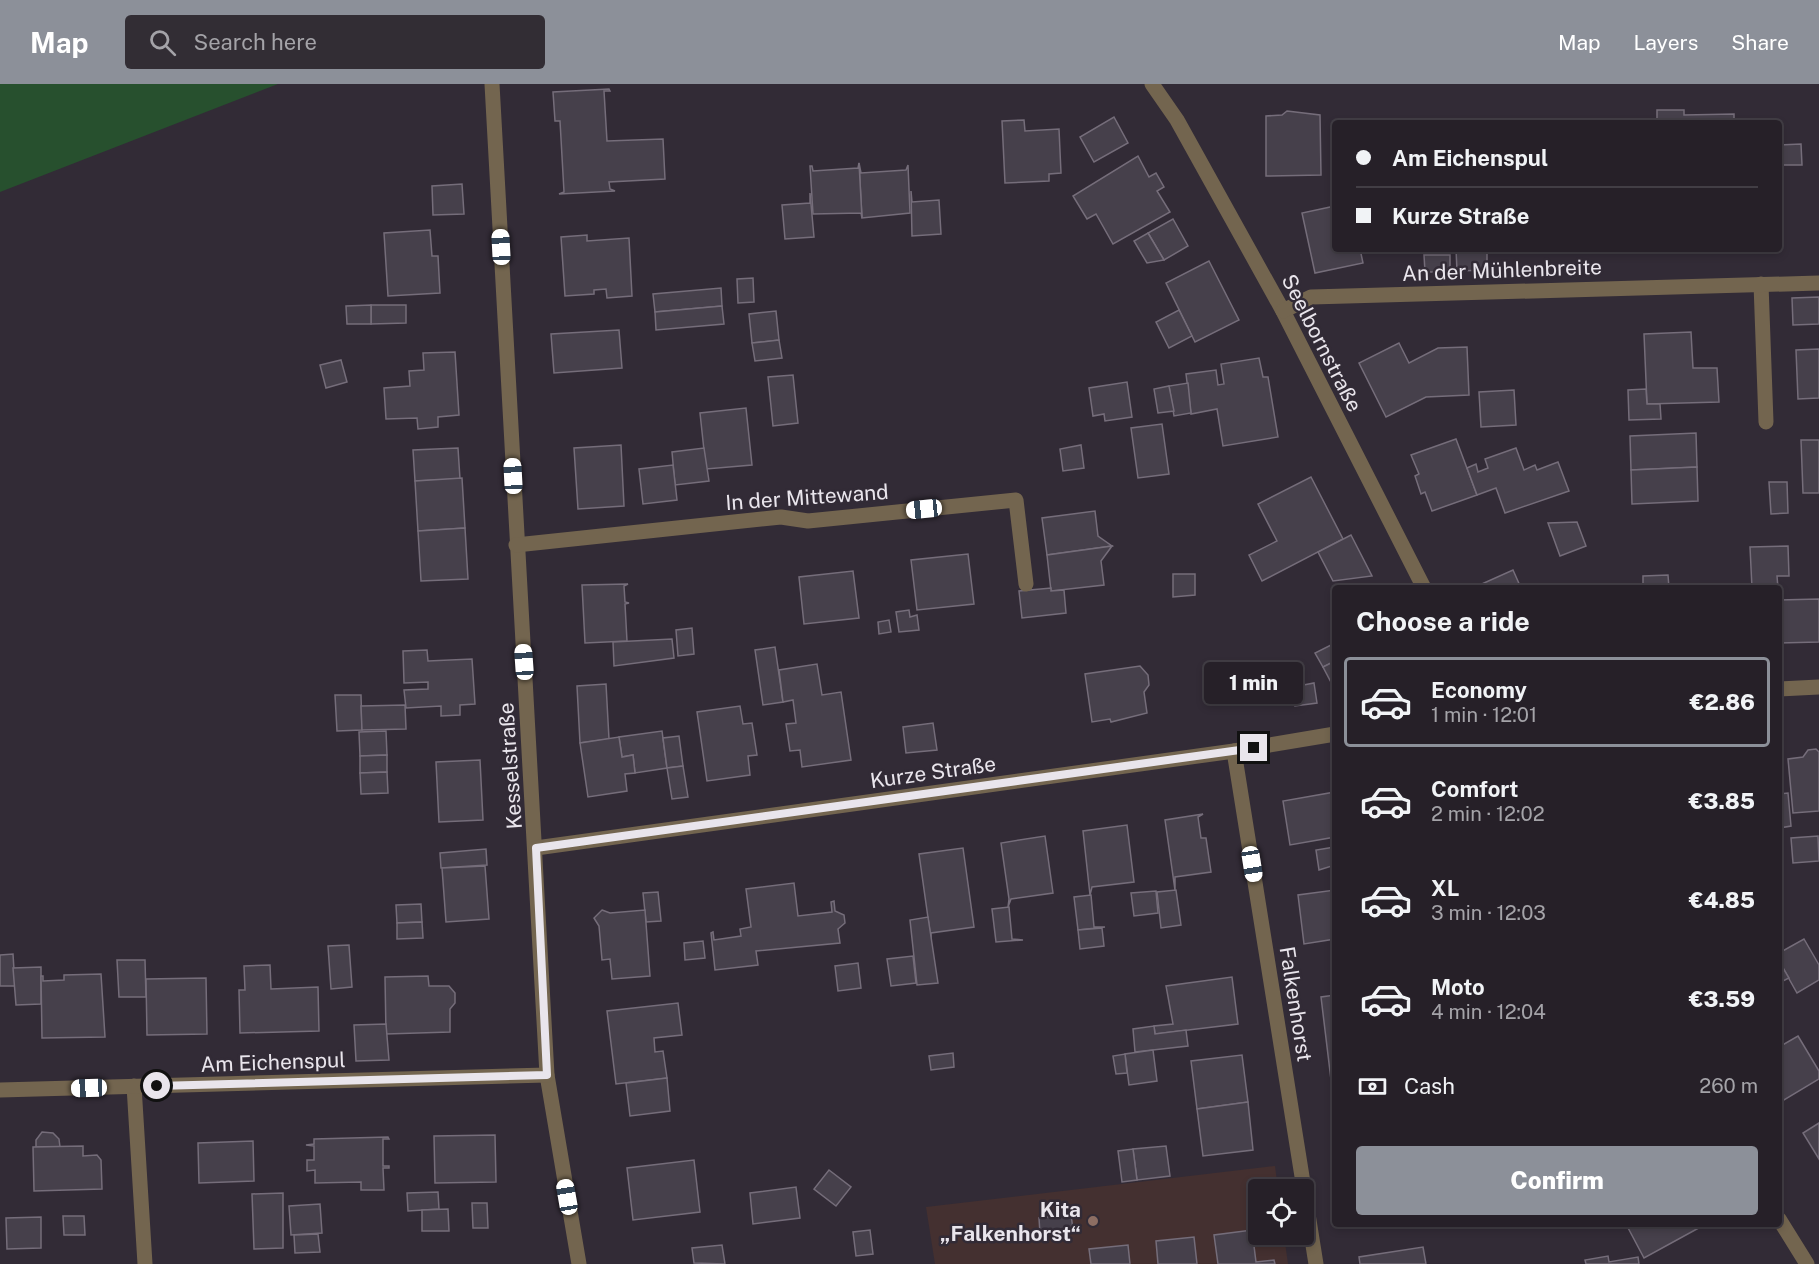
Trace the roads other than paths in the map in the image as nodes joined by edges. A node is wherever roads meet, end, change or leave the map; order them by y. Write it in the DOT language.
graph roads {
  1 [pos="492,84"];
  2 [pos="1152,84"];
  3 [pos="1819,283"];
  4 [pos="1761,284"];
  5 [pos="1283,311"];
  6 [pos="1766,422"];
  7 [pos="516,545"];
  8 [pos="1026,584"];
  9 [pos="1422,585"];
  10 [pos="1819,687"];
  11 [pos="1782,688"];
  12 [pos="1332,735"];
  13 [pos="1234,751"];
  14 [pos="536,848"];
  15 [pos="547,1075"];
  16 [pos="134,1086"];
  17 [pos="0,1090"];
  18 [pos="1782,1225"];
  19 [pos="145,1264"];
  20 [pos="579,1264"];
  21 [pos="1316,1264"];
  22 [pos="1807,1264"];
  1 -- 7 [label="street, Kesselstraße"];
  2 -- 5 [label="street, Seelbornstraße"];
  3 -- 4 [label="street, An der Mühlenbreite"];
  4 -- 5 [label="street, An der Mühlenbreite"];
  4 -- 6 [label="street"];
  5 -- 9 [label="street, Seelbornstraße"];
  7 -- 8 [label="street, In der Mittewand"];
  7 -- 14 [label="street, Kesselstraße"];
  10 -- 11 [label="street"];
  12 -- 13 [label="street, Kurze Straße"];
  13 -- 14 [label="street, Kurze Straße"];
  13 -- 21 [label="street, Falkenhorst"];
  14 -- 15 [label="street, Kesselstraße"];
  15 -- 16 [label="street, Am Eichenspul"];
  15 -- 20 [label="street, Kesselstraße"];
  16 -- 17 [label="street, Am Eichenspul"];
  16 -- 19 [label="street"];
  18 -- 22 [label="street"];
}
